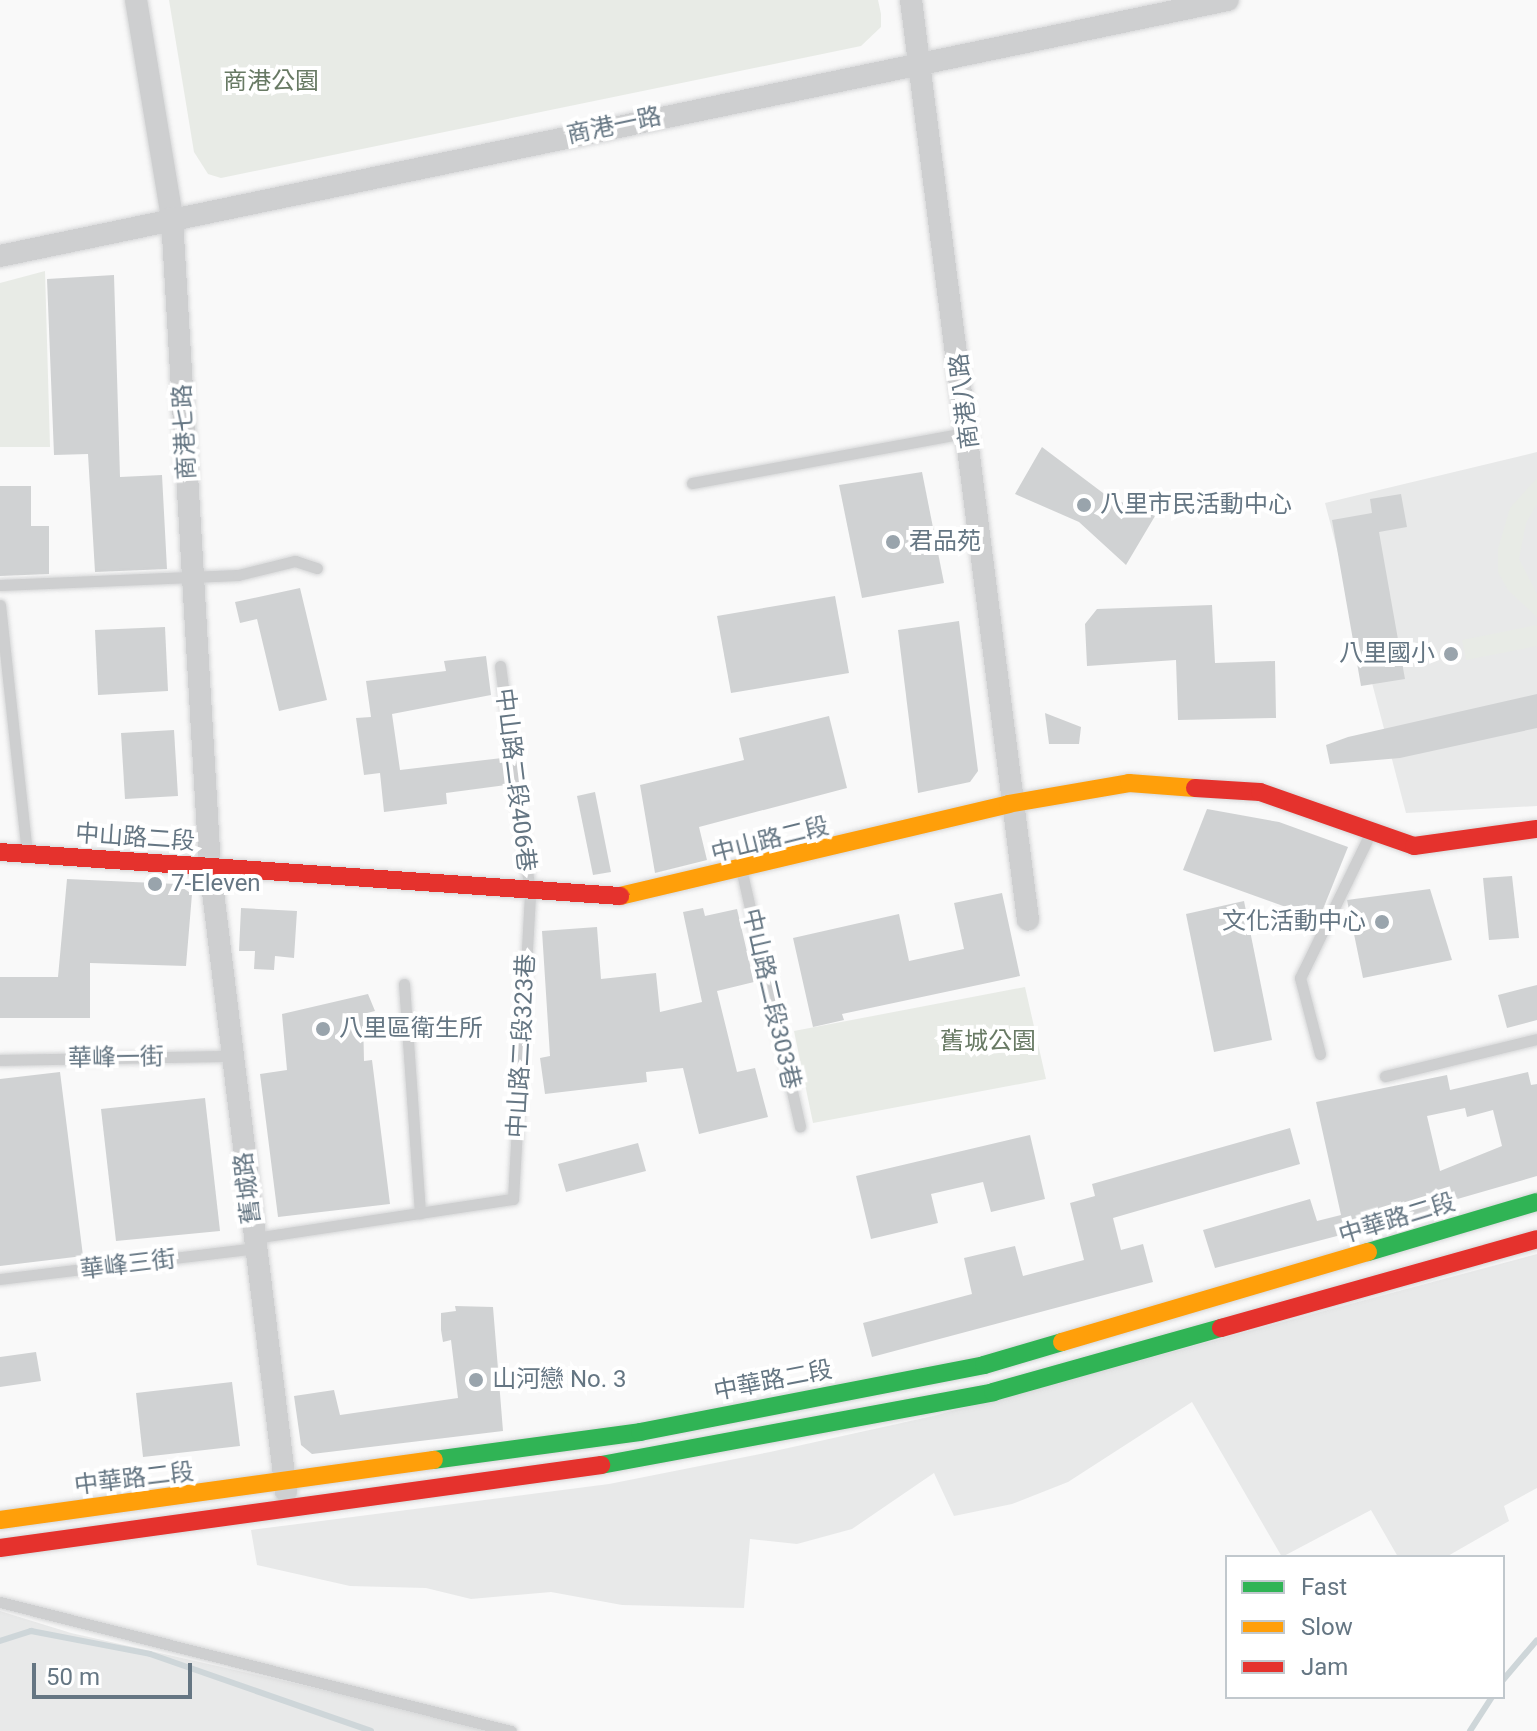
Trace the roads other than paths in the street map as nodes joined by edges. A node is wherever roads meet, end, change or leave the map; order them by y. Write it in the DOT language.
graph roads {
  1 [pos="136,0"];
  2 [pos="911,0"];
  3 [pos="1228,0"];
  4 [pos="922,61"];
  5 [pos="172,218"];
  6 [pos="0,256"];
  7 [pos="970,432"];
  8 [pos="692,483"];
  9 [pos="317,568"];
  10 [pos="193,577"];
  11 [pos="0,585"];
  12 [pos="0,605"];
  13 [pos="500,666"];
  14 [pos="1008,804"];
  15 [pos="1537,829"];
  16 [pos="1372,832"];
  17 [pos="0,852"];
  18 [pos="27,854"];
  19 [pos="210,867"];
  20 [pos="741,872"];
  21 [pos="530,893"];
  22 [pos="1028,920"];
  23 [pos="404,984"];
  24 [pos="1537,1039"];
  25 [pos="1320,1054"];
  26 [pos="232,1056"];
  27 [pos="0,1060"];
  28 [pos="1385,1076"];
  29 [pos="800,1126"];
  30 [pos="513,1199"];
  31 [pos="1537,1202"];
  32 [pos="420,1213"];
  33 [pos="1537,1239"];
  34 [pos="254,1243"];
  35 [pos="0,1279"];
  36 [pos="285,1483"];
  37 [pos="288,1508"];
  38 [pos="0,1520"];
  39 [pos="0,1548"];
  40 [pos="0,1602"];
  41 [pos="511,1731"];
  1 -- 5 [label="street, 商港七路"];
  2 -- 4 [label="street, 商港八路"];
  3 -- 4 [label="street, 商港一路"];
  4 -- 5 [label="street, 商港一路"];
  4 -- 7 [label="street, 商港八路"];
  5 -- 6 [label="street, 商港一路"];
  5 -- 10 [label="street, 商港七路"];
  7 -- 8 [label="lane"];
  7 -- 14 [label="street, 商港八路"];
  9 -- 10 [label="lane"];
  10 -- 11 [label="lane"];
  10 -- 19 [label="street, 商港七路"];
  12 -- 18 [label="lane"];
  13 -- 21 [label="lane, 中山路二段406巷"];
  14 -- 16 [label="main road, 中山路二段"];
  14 -- 20 [label="main road, 中山路二段"];
  14 -- 22 [label="street, 商港八路"];
  15 -- 16 [label="main road, 中山路二段"];
  16 -- 25 [label="lane"];
  17 -- 18 [label="main road, 中山路二段"];
  18 -- 19 [label="main road, 中山路二段"];
  19 -- 21 [label="main road, 中山路二段"];
  19 -- 26 [label="street, 舊城路"];
  20 -- 21 [label="main road, 中山路二段"];
  20 -- 29 [label="lane, 中山路二段303巷"];
  21 -- 30 [label="lane, 中山路二段323巷"];
  23 -- 32 [label="lane"];
  24 -- 28 [label="lane"];
  26 -- 27 [label="lane, 華峰一街"];
  26 -- 34 [label="street, 舊城路"];
  30 -- 32 [label="lane, 華峰三街"];
  31 -- 36 [label="main road, 中華路二段"];
  32 -- 34 [label="lane, 華峰三街"];
  33 -- 37 [label="main road, 中華路二段"];
  34 -- 35 [label="lane, 華峰三街"];
  34 -- 36 [label="street, 舊城路"];
  36 -- 37 [label="street, 舊城路"];
  36 -- 38 [label="main road, 中華路二段"];
  37 -- 39 [label="main road, 中華路二段"];
  40 -- 41 [label="lane"];
}
